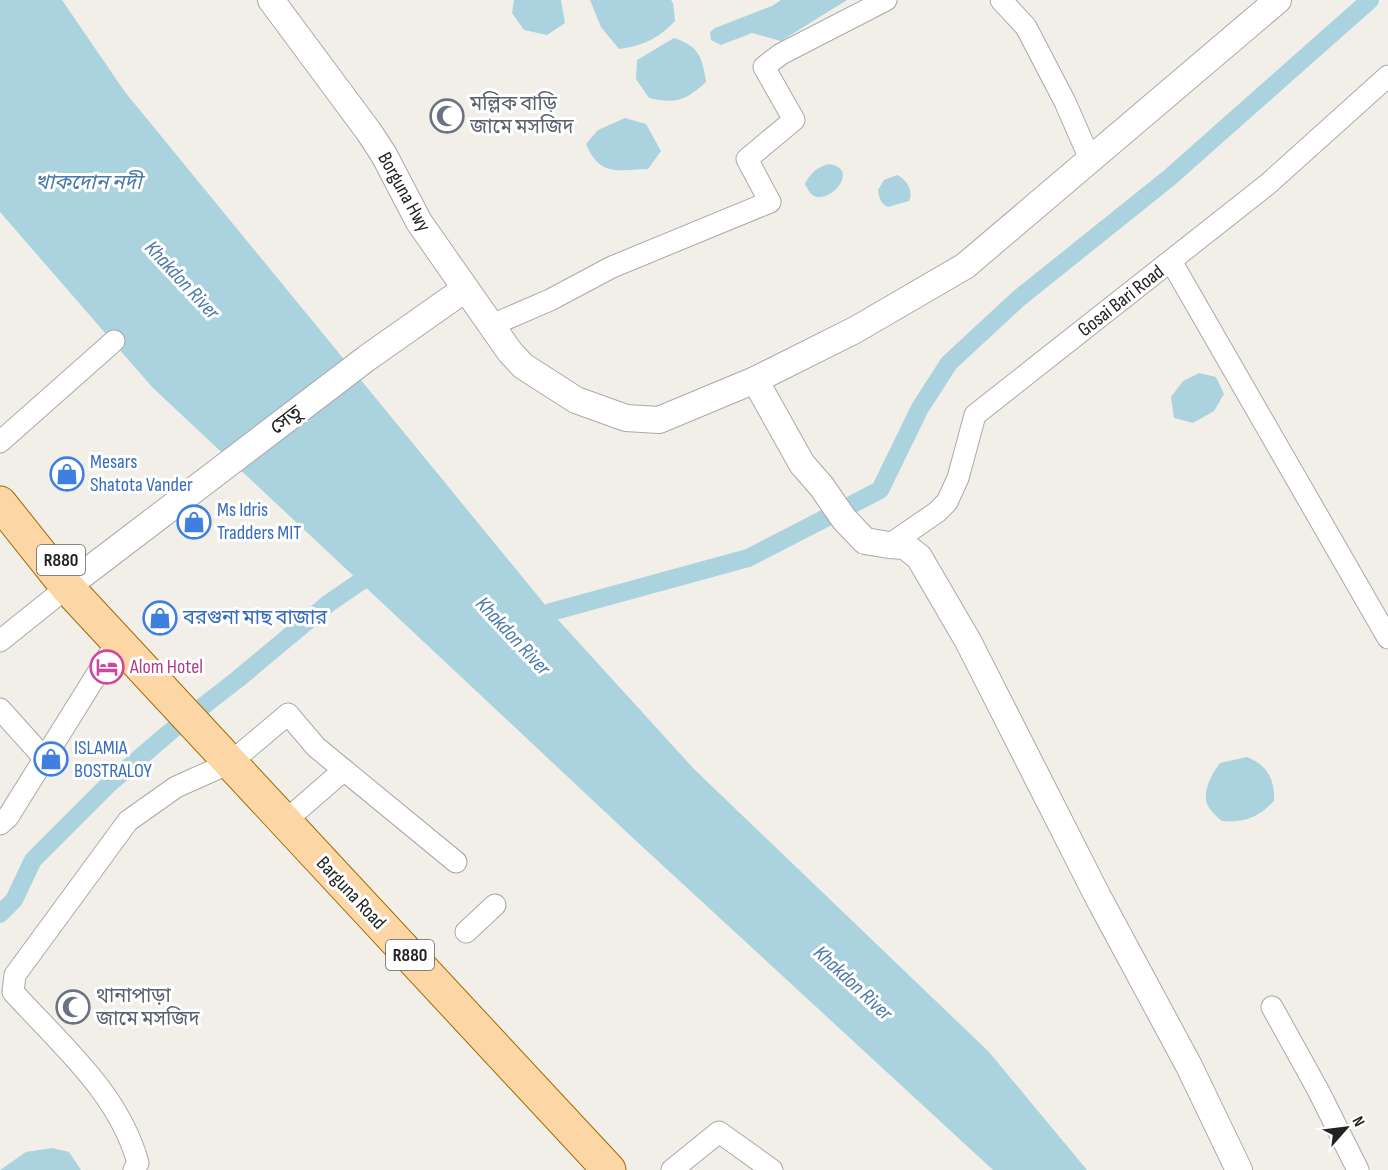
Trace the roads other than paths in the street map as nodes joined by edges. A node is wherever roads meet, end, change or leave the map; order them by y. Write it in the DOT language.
graph roads {
  1 [pos="271,0"];
  2 [pos="886,0"];
  3 [pos="1001,0"];
  4 [pos="1278,0"];
  5 [pos="1388,76"];
  6 [pos="1090,159"];
  7 [pos="1172,261"];
  8 [pos="465,289"];
  9 [pos="492,326"];
  10 [pos="114,340"];
  11 [pos="755,380"];
  12 [pos="0,442"];
  13 [pos="0,482"];
  14 [pos="0,503"];
  15 [pos="889,545"];
  16 [pos="72,583"];
  17 [pos="1388,638"];
  18 [pos="0,641"];
  19 [pos="117,642"];
  20 [pos="0,709"];
  21 [pos="220,752"];
  22 [pos="45,759"];
  23 [pos="344,770"];
  24 [pos="284,822"];
  25 [pos="0,824"];
  26 [pos="456,862"];
  27 [pos="495,905"];
  28 [pos="466,933"];
  29 [pos="7,969"];
  30 [pos="1272,1007"];
  31 [pos="134,1170"];
  32 [pos="609,1170"];
  33 [pos="672,1170"];
  34 [pos="772,1170"];
  35 [pos="1239,1170"];
  36 [pos="1358,1170"];
  1 -- 8 [label="street, Borguna Hwy"];
  2 -- 9 [label="street"];
  3 -- 6 [label="street"];
  4 -- 6 [label="street, Borguna Hwy"];
  5 -- 7 [label="street, Gosai Bari Road"];
  6 -- 11 [label="street, Borguna Hwy"];
  7 -- 15 [label="street, Gosai Bari Road"];
  7 -- 17 [label="street"];
  8 -- 9 [label="street, Borguna Hwy"];
  8 -- 16 [label="street, সেতু"];
  9 -- 11 [label="street, Borguna Hwy"];
  10 -- 12 [label="street"];
  11 -- 15 [label="street"];
  13 -- 16 [label="main road, Barguna Road / R880"];
  14 -- 16 [label="main road, Barguna Road / R880"];
  15 -- 35 [label="street"];
  16 -- 18 [label="street"];
  16 -- 19 [label="main road, Barguna Road / R880"];
  19 -- 21 [label="main road, Barguna Road / R880"];
  19 -- 22 [label="street"];
  20 -- 22 [label="street"];
  21 -- 23 [label="street"];
  21 -- 24 [label="main road, Barguna Road / R880"];
  21 -- 29 [label="street"];
  22 -- 25 [label="street"];
  23 -- 24 [label="street"];
  23 -- 26 [label="street"];
  24 -- 32 [label="main road, Barguna Road / R880"];
  27 -- 28 [label="street"];
  29 -- 31 [label="street"];
  30 -- 36 [label="street"];
  33 -- 34 [label="street"];
}
